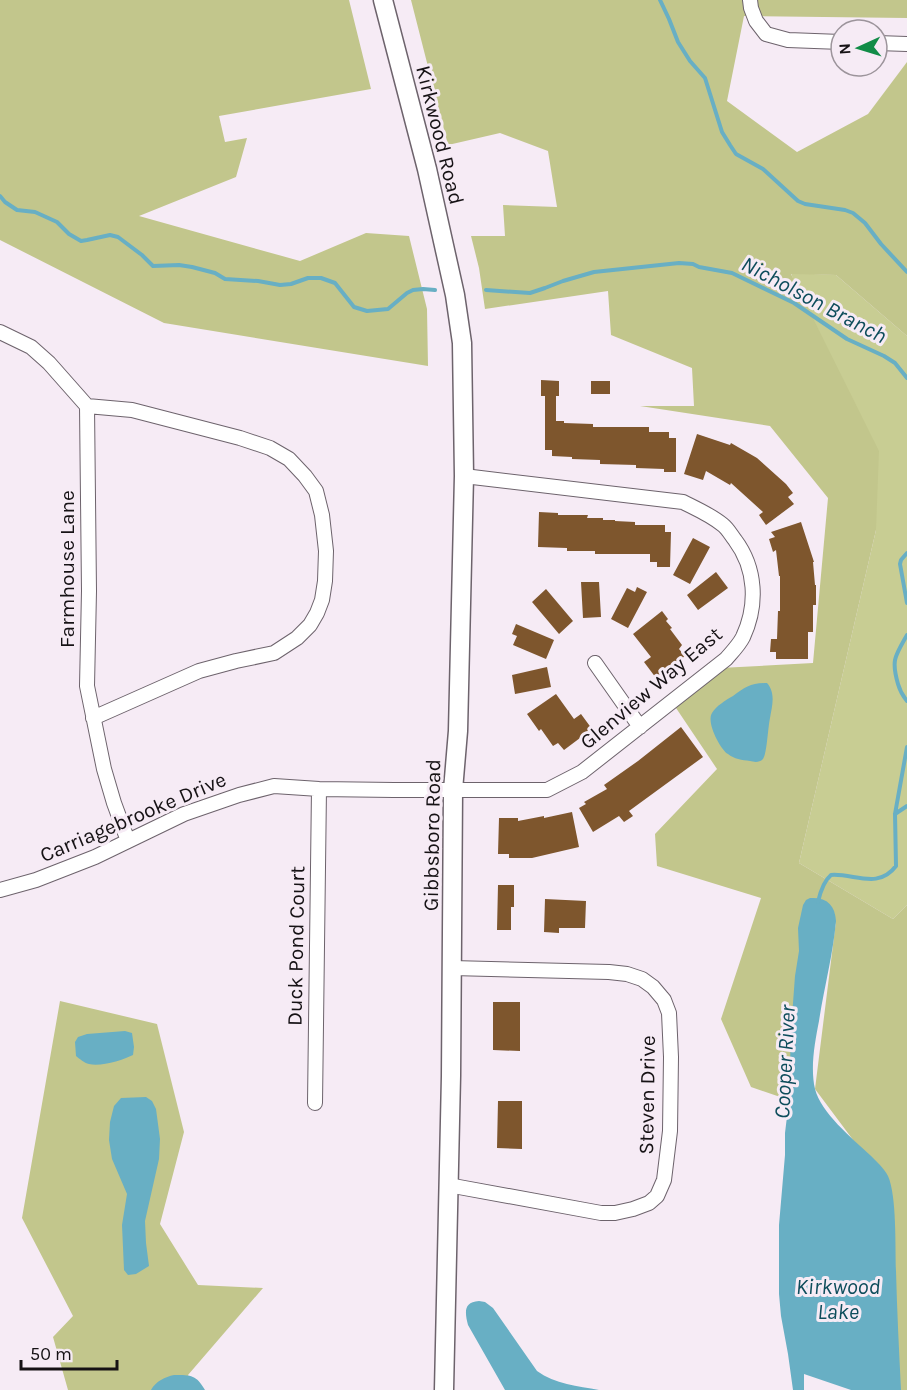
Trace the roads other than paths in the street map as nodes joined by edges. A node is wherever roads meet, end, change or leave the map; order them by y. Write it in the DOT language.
graph roads {
  1 [pos="382,0"];
  2 [pos="750,0"];
  3 [pos="829,42"];
  4 [pos="889,43"];
  5 [pos="907,44"];
  6 [pos="453,282"];
  7 [pos="0,332"];
  8 [pos="87,406"];
  9 [pos="464,476"];
  10 [pos="595,663"];
  11 [pos="93,718"];
  12 [pos="640,727"];
  13 [pos="319,789"];
  14 [pos="453,790"];
  15 [pos="128,841"];
  16 [pos="0,890"];
  17 [pos="452,968"];
  18 [pos="315,1103"];
  19 [pos="448,1185"];
  20 [pos="444,1390"];
  1 -- 6 [label="street, Kirkwood Road"];
  2 -- 3 [label="street"];
  4 -- 5 [label="street"];
  6 -- 9 [label="street, Gibbsboro Road"];
  7 -- 8 [label="street"];
  8 -- 11 [label="street, Farmhouse Lane"];
  8 -- 11 [label="street"];
  9 -- 12 [label="street, Glenview Way East"];
  9 -- 14 [label="street, Gibbsboro Road"];
  10 -- 12 [label="street"];
  11 -- 15 [label="street, Farmhouse Lane"];
  12 -- 14 [label="street, Glenview Way East"];
  13 -- 14 [label="street, Glenview Way East"];
  13 -- 15 [label="street, Carriagebrooke Drive"];
  13 -- 18 [label="street, Duck Pond Court"];
  14 -- 17 [label="street, Gibbsboro Road"];
  15 -- 16 [label="street, Carriagebrooke Drive"];
  17 -- 19 [label="street, Gibbsboro Road"];
  17 -- 19 [label="street, Steven Drive"];
  19 -- 20 [label="street, Gibbsboro Road"];
}
